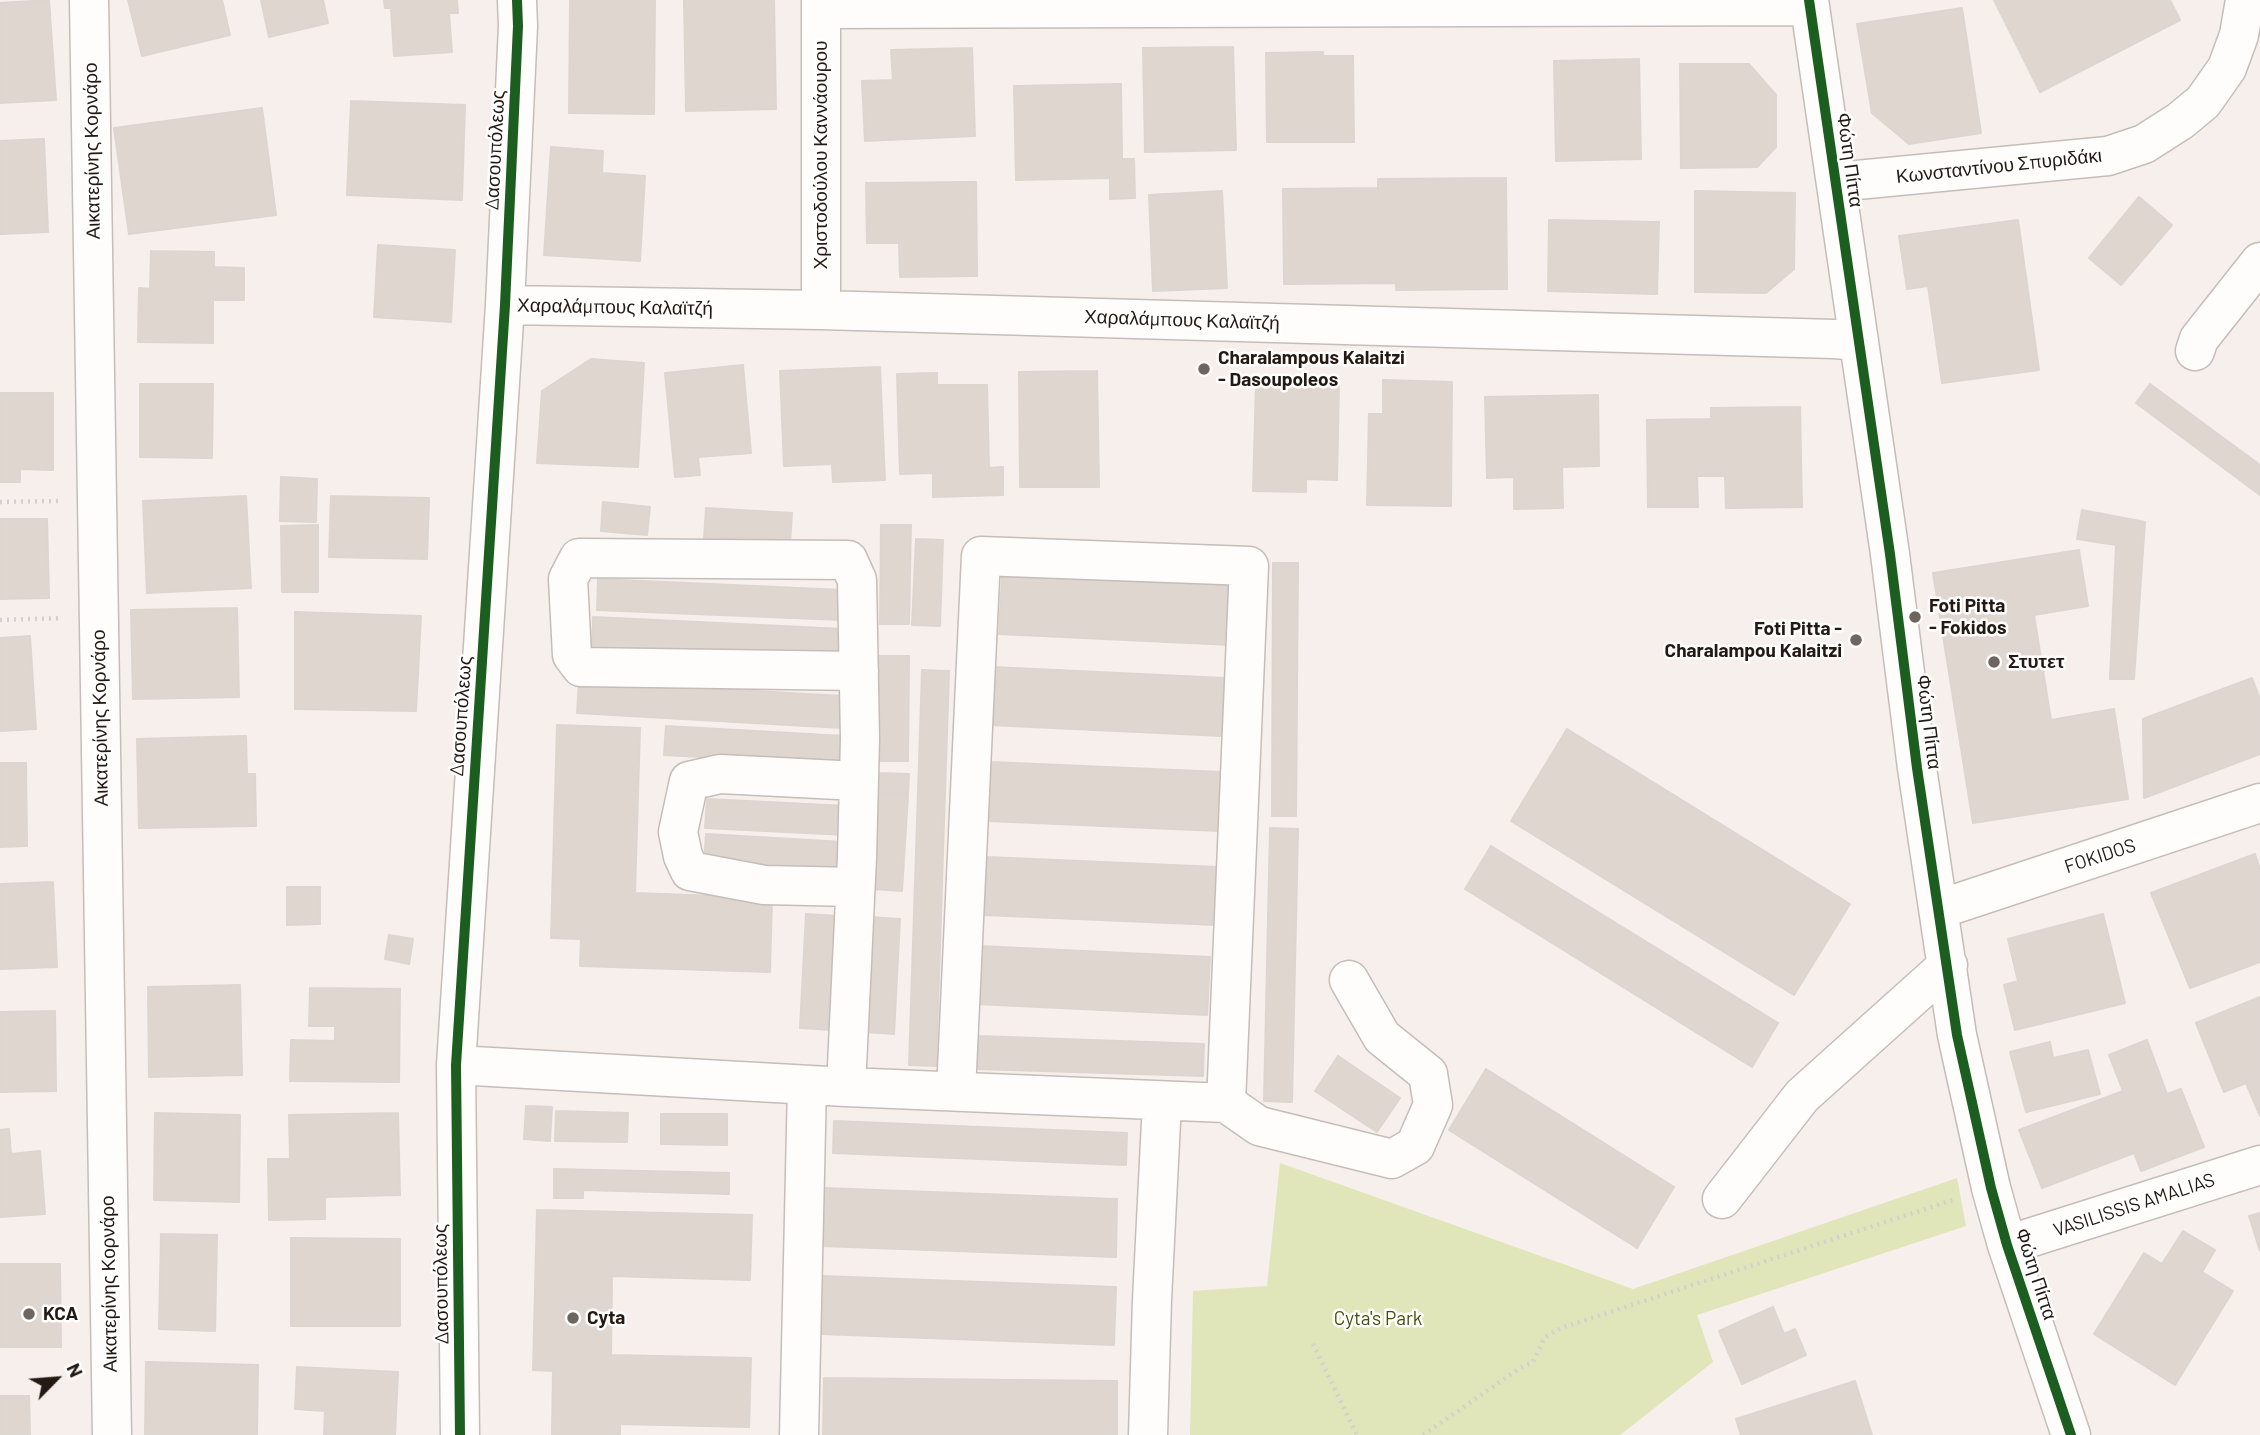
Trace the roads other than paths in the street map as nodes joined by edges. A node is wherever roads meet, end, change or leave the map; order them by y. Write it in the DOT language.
graph roads {
  1 [pos="89,0"];
  2 [pos="517,0"];
  3 [pos="2245,0"];
  4 [pos="1809,3"];
  5 [pos="821,5"];
  6 [pos="1836,182"];
  7 [pos="2260,262"];
  8 [pos="505,305"];
  9 [pos="821,310"];
  10 [pos="1859,341"];
  11 [pos="2195,351"];
  12 [pos="859,671"];
  13 [pos="858,781"];
  14 [pos="2260,803"];
  15 [pos="856,887"];
  16 [pos="1940,909"];
  17 [pos="1948,965"];
  18 [pos="1349,980"];
  19 [pos="456,1065"];
  20 [pos="807,1085"];
  21 [pos="846,1087"];
  22 [pos="956,1091"];
  23 [pos="1162,1102"];
  24 [pos="1226,1103"];
  25 [pos="2260,1166"];
  26 [pos="1723,1199"];
  27 [pos="2007,1245"];
  28 [pos="112,1435"];
  29 [pos="460,1435"];
  30 [pos="799,1435"];
  31 [pos="1148,1435"];
  32 [pos="2071,1435"];
  1 -- 28 [label="street, Αικατερίνης Κορνάρο"];
  2 -- 8 [label="street, Δασουπόλεως"];
  3 -- 6 [label="street, Κωνσταντίνου Σπυριδάκι"];
  4 -- 5 [label="street"];
  4 -- 6 [label="street, Φώτη Πίττα"];
  5 -- 9 [label="street, Χριστοδούλου Καννάουρου"];
  6 -- 10 [label="street, Φώτη Πίττα"];
  7 -- 11 [label="street"];
  8 -- 9 [label="street, Χαραλάμπους Καλαϊτζή"];
  8 -- 19 [label="street, Δασουπόλεως"];
  9 -- 10 [label="street, Χαραλάμπους Καλαϊτζή"];
  10 -- 16 [label="street, Φώτη Πίττα"];
  12 -- 12 [label="street"];
  12 -- 13 [label="street"];
  13 -- 15 [label="street"];
  13 -- 15 [label="street"];
  14 -- 16 [label="street, FOKIDOS"];
  15 -- 21 [label="street"];
  16 -- 17 [label="street, Φώτη Πίττα"];
  17 -- 26 [label="street"];
  17 -- 27 [label="street, Φώτη Πίττα"];
  18 -- 24 [label="street"];
  19 -- 20 [label="street"];
  19 -- 29 [label="street, Δασουπόλεως"];
  20 -- 21 [label="street"];
  20 -- 30 [label="street"];
  21 -- 22 [label="street"];
  22 -- 23 [label="street"];
  22 -- 24 [label="street"];
  23 -- 24 [label="street"];
  23 -- 31 [label="street"];
  25 -- 27 [label="street, VASILISSIS AMALIAS"];
  27 -- 32 [label="street, Φώτη Πίττα"];
}
